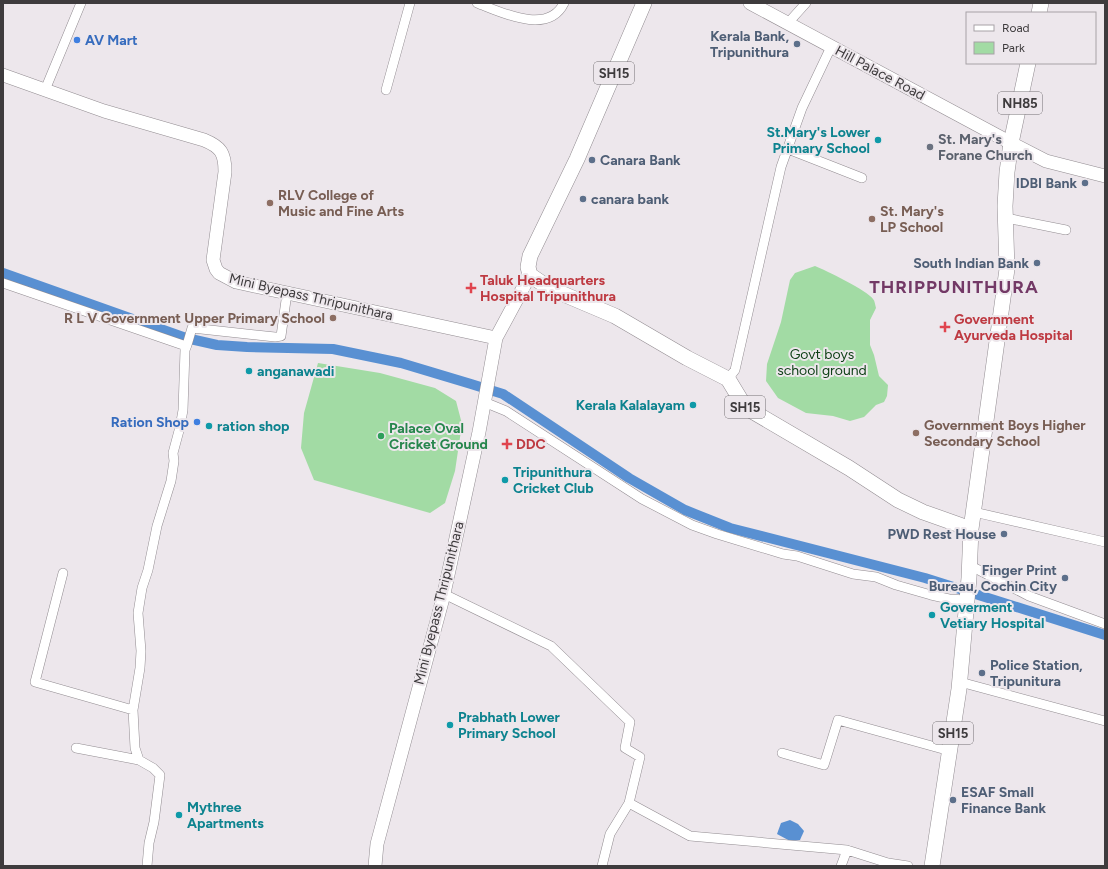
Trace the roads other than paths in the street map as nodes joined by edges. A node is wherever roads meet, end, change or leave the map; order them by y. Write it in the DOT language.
graph roads {
  1 [pos="81,3"];
  2 [pos="410,3"];
  3 [pos="477,3"];
  4 [pos="564,3"];
  5 [pos="644,3"];
  6 [pos="750,3"];
  7 [pos="806,3"];
  8 [pos="788,24"];
  9 [pos="831,47"];
  10 [pos="1028,64"];
  11 [pos="3,75"];
  12 [pos="45,90"];
  13 [pos="386,90"];
  14 [pos="1011,143"];
  15 [pos="788,149"];
  16 [pos="1105,176"];
  17 [pos="862,178"];
  18 [pos="1006,218"];
  19 [pos="1066,230"];
  20 [pos="530,275"];
  21 [pos="3,283"];
  22 [pos="287,293"];
  23 [pos="496,338"];
  24 [pos="189,341"];
  25 [pos="728,379"];
  26 [pos="485,401"];
  27 [pos="974,512"];
  28 [pos="971,529"];
  29 [pos="1105,542"];
  30 [pos="969,571"];
  31 [pos="63,573"];
  32 [pos="444,594"];
  33 [pos="966,600"];
  34 [pos="1105,624"];
  35 [pos="960,682"];
  36 [pos="133,710"];
  37 [pos="1105,720"];
  38 [pos="76,748"];
  39 [pos="950,751"];
  40 [pos="782,753"];
  41 [pos="139,760"];
  42 [pos="629,803"];
  43 [pos="847,850"];
  44 [pos="147,866"];
  45 [pos="375,866"];
  46 [pos="602,866"];
  47 [pos="841,866"];
  48 [pos="908,866"];
  49 [pos="932,866"];
  1 -- 12 [label="street"];
  2 -- 13 [label="street"];
  3 -- 4 [label="street"];
  5 -- 20 [label="main road, SH15"];
  6 -- 8 [label="main road, Hill Palace Road"];
  7 -- 8 [label="street"];
  8 -- 9 [label="main road, Hill Palace Road"];
  9 -- 14 [label="main road, Hill Palace Road"];
  9 -- 15 [label="street"];
  10 -- 14 [label="main road, NH85 / NH85"];
  11 -- 12 [label="main road, Mini Byepass Thripunithara"];
  12 -- 22 [label="main road, Mini Byepass Thripunithara"];
  14 -- 16 [label="main road"];
  14 -- 18 [label="main road, SH15"];
  15 -- 17 [label="street"];
  15 -- 25 [label="street"];
  18 -- 19 [label="street"];
  18 -- 27 [label="main road, SH15"];
  20 -- 23 [label="main road, Mini Byepass Thripunithara"];
  20 -- 25 [label="main road, SH15"];
  21 -- 24 [label="street"];
  22 -- 23 [label="main road, Mini Byepass Thripunithara"];
  22 -- 24 [label="street"];
  23 -- 26 [label="main road, Mini Byepass Thripunithara"];
  24 -- 36 [label="street"];
  25 -- 28 [label="main road, SH15"];
  26 -- 32 [label="main road, Mini Byepass Thripunithara"];
  26 -- 33 [label="street"];
  27 -- 28 [label="main road, SH15"];
  27 -- 29 [label="street"];
  28 -- 30 [label="main road, SH15"];
  30 -- 33 [label="main road, SH15"];
  30 -- 34 [label="street"];
  31 -- 36 [label="street"];
  32 -- 42 [label="street"];
  32 -- 45 [label="main road, Mini Byepass Thripunithara"];
  33 -- 35 [label="main road, SH15"];
  35 -- 37 [label="street"];
  35 -- 39 [label="main road, SH15"];
  36 -- 41 [label="street"];
  38 -- 41 [label="street"];
  39 -- 40 [label="street"];
  39 -- 49 [label="main road, SH15"];
  41 -- 44 [label="street"];
  42 -- 43 [label="street"];
  42 -- 46 [label="street"];
  43 -- 47 [label="street"];
  43 -- 48 [label="street"];
}
